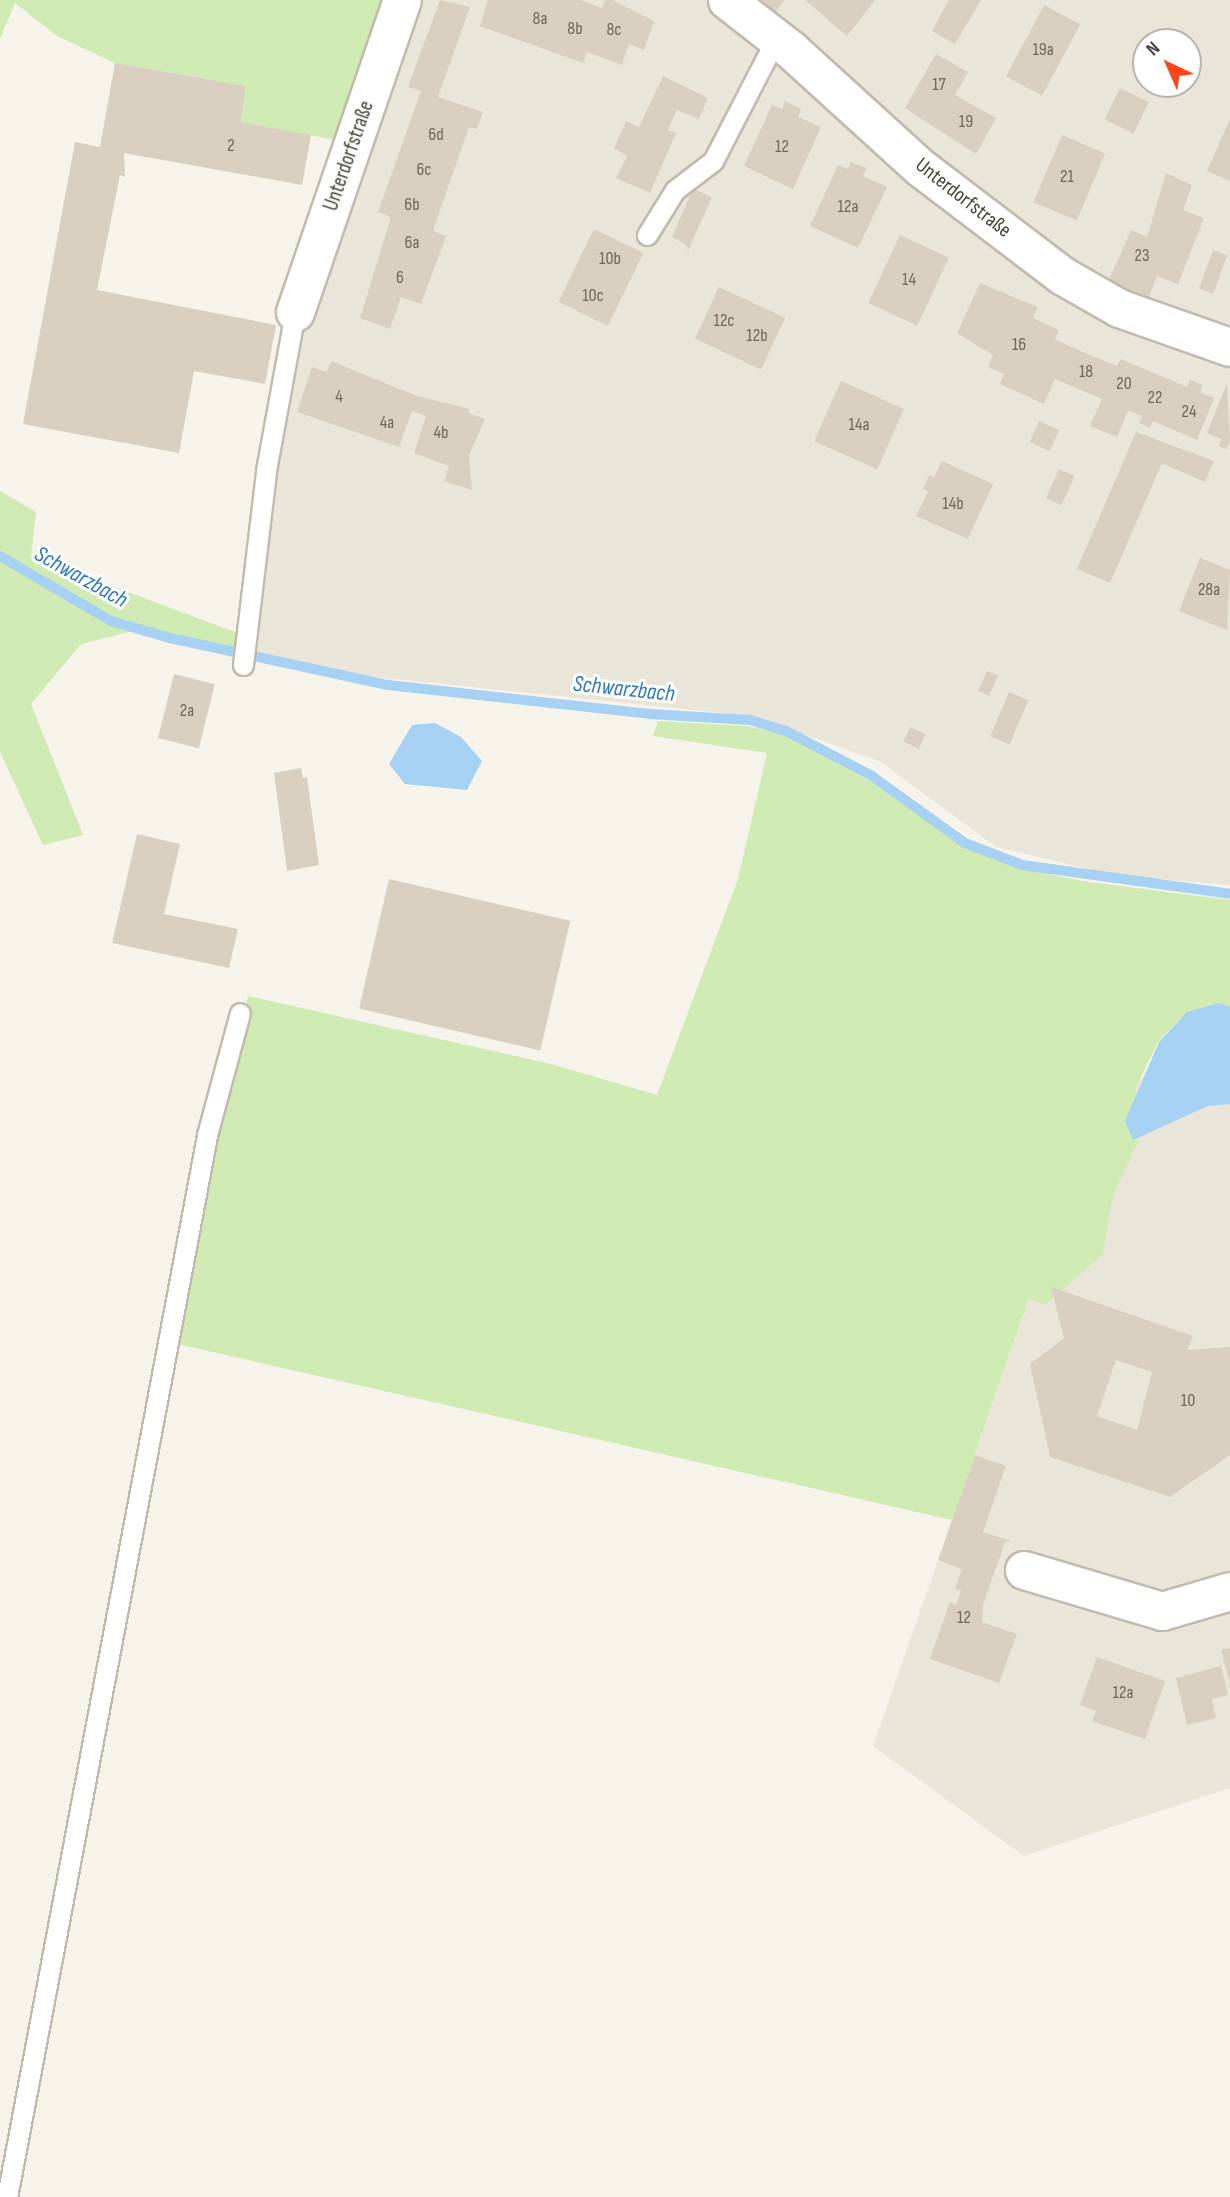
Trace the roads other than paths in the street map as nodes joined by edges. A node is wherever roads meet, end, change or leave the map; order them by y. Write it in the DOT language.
graph roads {
  1 [pos="402,0"];
  2 [pos="727,0"];
  3 [pos="776,39"];
  4 [pos="647,234"];
  5 [pos="295,312"];
  6 [pos="1230,347"];
  7 [pos="243,665"];
  8 [pos="240,1013"];
  9 [pos="1024,1570"];
  10 [pos="1230,1591"];
  11 [pos="7,2197"];
  1 -- 5 [label="street, Unterdorfstraße"];
  2 -- 3 [label="street, Unterdorfstraße"];
  3 -- 4 [label="lane"];
  3 -- 6 [label="street, Unterdorfstraße"];
  5 -- 7 [label="lane"];
  8 -- 11 [label="lane"];
  9 -- 10 [label="street"];
}
